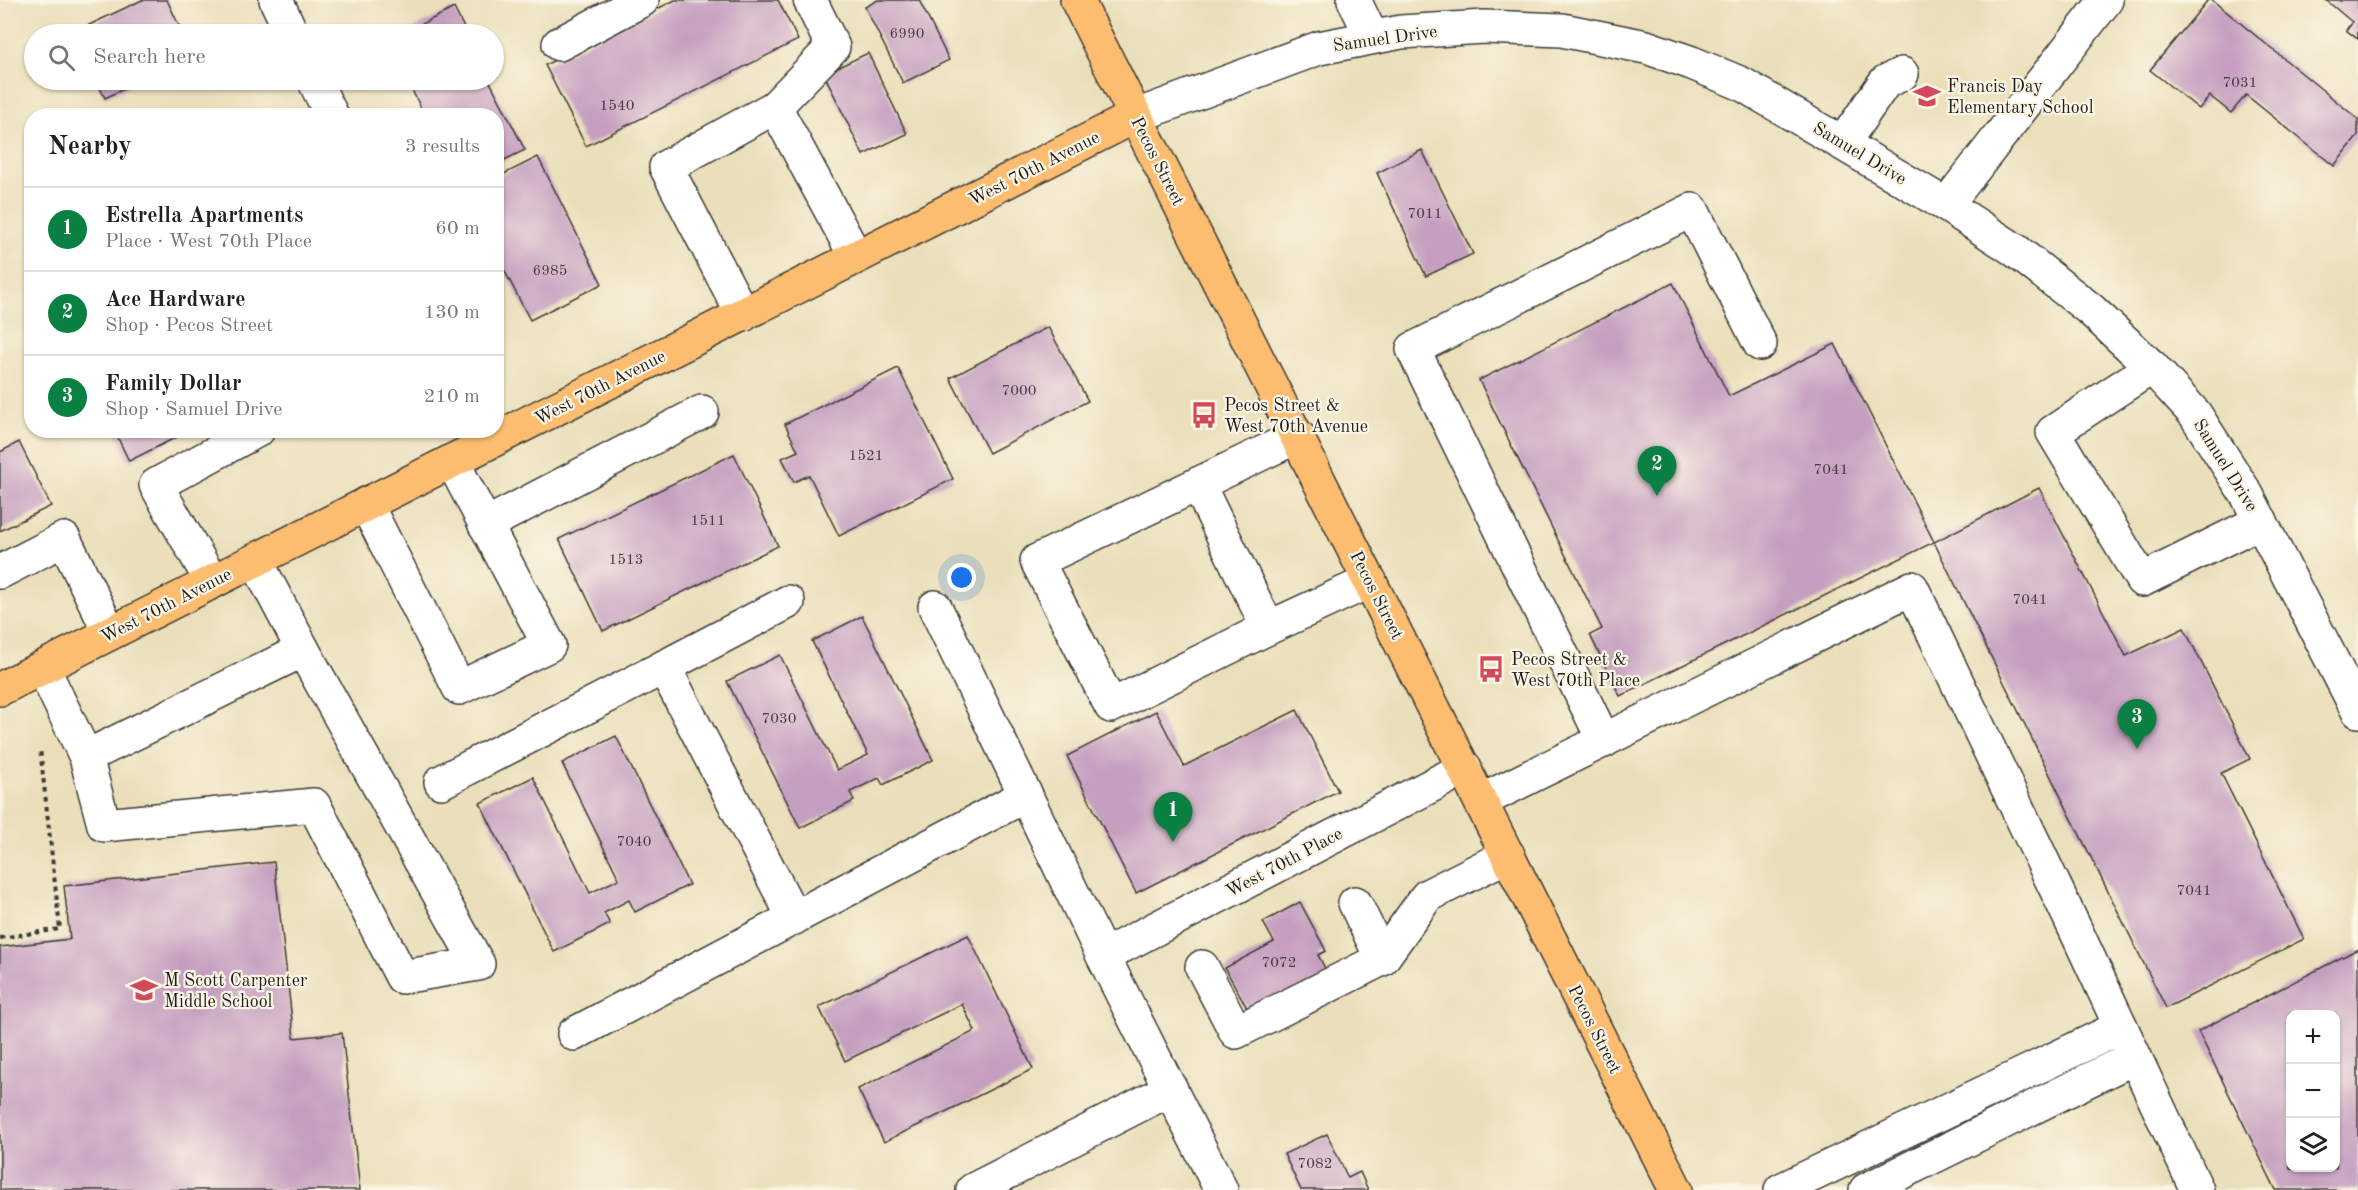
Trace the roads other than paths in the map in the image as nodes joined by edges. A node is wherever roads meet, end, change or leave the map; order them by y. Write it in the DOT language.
graph roads {
  1 [pos="276,0"];
  2 [pos="642,0"];
  3 [pos="810,0"];
  4 [pos="1077,0"];
  5 [pos="1354,0"];
  6 [pos="2106,0"];
  7 [pos="287,24"];
  8 [pos="1372,38"];
  9 [pos="559,44"];
  10 [pos="1902,74"];
  11 [pos="775,107"];
  12 [pos="1136,116"];
  13 [pos="1843,143"];
  14 [pos="1946,205"];
  15 [pos="856,257"];
  16 [pos="743,315"];
  17 [pos="1760,344"];
  18 [pos="2152,367"];
  19 [pos="702,412"];
  20 [pos="504,428"];
  21 [pos="1298,436"];
  22 [pos="243,438"];
  23 [pos="483,438"];
  24 [pos="452,462"];
  25 [pos="1198,484"];
  26 [pos="366,504"];
  27 [pos="2261,521"];
  28 [pos="485,525"];
  29 [pos="255,561"];
  30 [pos="0,572"];
  31 [pos="1370,581"];
  32 [pos="212,582"];
  33 [pos="788,603"];
  34 [pos="935,607"];
  35 [pos="1268,628"];
  36 [pos="110,633"];
  37 [pos="303,650"];
  38 [pos="664,667"];
  39 [pos="43,668"];
  40 [pos="0,689"];
  41 [pos="2354,694"];
  42 [pos="1604,741"];
  43 [pos="86,757"];
  44 [pos="1465,768"];
  45 [pos="441,782"];
  46 [pos="1026,795"];
  47 [pos="1481,801"];
  48 [pos="1508,855"];
  49 [pos="1355,903"];
  50 [pos="794,918"];
  51 [pos="1103,956"];
  52 [pos="1382,958"];
  53 [pos="1203,967"];
  54 [pos="2121,1027"];
  55 [pos="574,1034"];
  56 [pos="2135,1057"];
  57 [pos="1171,1089"];
  58 [pos="973,1190"];
  59 [pos="1221,1190"];
  60 [pos="1676,1190"];
  61 [pos="1781,1190"];
  62 [pos="1866,1190"];
  63 [pos="2197,1190"];
  1 -- 7 [label="street"];
  2 -- 9 [label="street"];
  3 -- 11 [label="street"];
  4 -- 12 [label="main road, Pecos Street"];
  5 -- 8 [label="street"];
  6 -- 14 [label="street"];
  8 -- 12 [label="street, Samuel Drive"];
  8 -- 13 [label="street, Samuel Drive"];
  10 -- 13 [label="street"];
  11 -- 15 [label="street"];
  11 -- 16 [label="street"];
  12 -- 15 [label="main road, West 70th Avenue"];
  12 -- 21 [label="main road, Pecos Street"];
  13 -- 14 [label="street, Samuel Drive"];
  14 -- 18 [label="street, Samuel Drive"];
  15 -- 16 [label="main road, West 70th Avenue"];
  16 -- 20 [label="main road, West 70th Avenue"];
  17 -- 42 [label="street"];
  18 -- 27 [label="street, Samuel Drive"];
  18 -- 27 [label="street"];
  19 -- 28 [label="street"];
  21 -- 25 [label="street"];
  21 -- 31 [label="main road, Pecos Street"];
  22 -- 32 [label="street"];
  23 -- 24 [label="main road, West 70th Avenue"];
  24 -- 26 [label="main road, West 70th Avenue"];
  24 -- 28 [label="street"];
  25 -- 35 [label="street"];
  25 -- 35 [label="street"];
  26 -- 28 [label="street"];
  26 -- 29 [label="main road, West 70th Avenue"];
  27 -- 41 [label="street, Samuel Drive"];
  29 -- 32 [label="main road, West 70th Avenue"];
  29 -- 37 [label="street"];
  30 -- 36 [label="street"];
  31 -- 35 [label="street"];
  31 -- 44 [label="main road, Pecos Street"];
  32 -- 36 [label="main road, West 70th Avenue"];
  33 -- 38 [label="street"];
  34 -- 46 [label="street"];
  36 -- 39 [label="main road, West 70th Avenue"];
  37 -- 43 [label="street"];
  37 -- 43 [label="street"];
  38 -- 45 [label="street"];
  38 -- 50 [label="street"];
  39 -- 40 [label="main road, West 70th Avenue"];
  39 -- 43 [label="street"];
  42 -- 47 [label="street"];
  42 -- 54 [label="street"];
  44 -- 47 [label="main road, Pecos Street"];
  44 -- 51 [label="street, West 70th Place"];
  46 -- 50 [label="street"];
  46 -- 51 [label="street"];
  47 -- 48 [label="main road, Pecos Street"];
  48 -- 52 [label="street"];
  48 -- 60 [label="main road, Pecos Street"];
  49 -- 52 [label="street"];
  50 -- 55 [label="street"];
  51 -- 57 [label="street"];
  52 -- 53 [label="street"];
  54 -- 56 [label="street"];
  54 -- 61 [label="street"];
  56 -- 62 [label="street"];
  56 -- 63 [label="street"];
  57 -- 58 [label="street"];
  57 -- 59 [label="street"];
}
